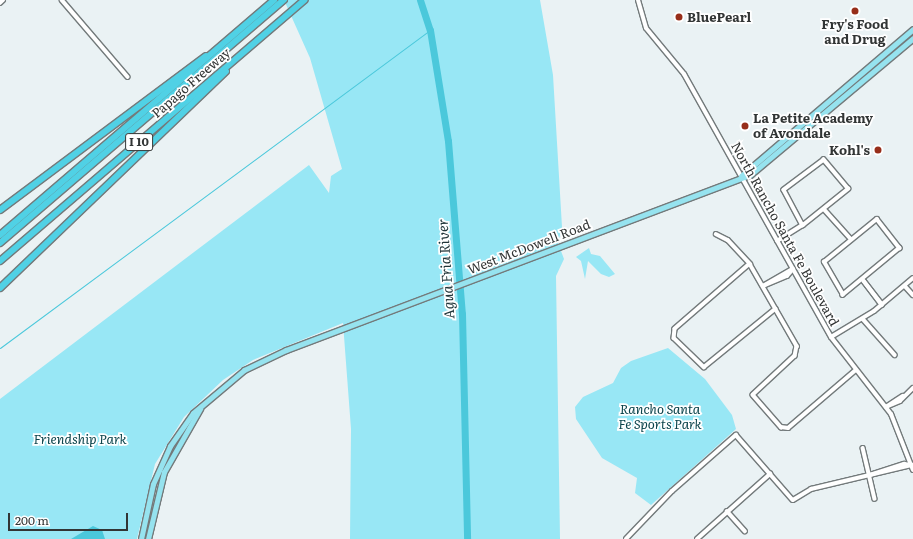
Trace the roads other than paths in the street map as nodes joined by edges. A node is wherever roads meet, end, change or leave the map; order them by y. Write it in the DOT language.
graph roads {
  1 [pos="3,0"];
  2 [pos="62,0"];
  3 [pos="274,0"];
  4 [pos="284,0"];
  5 [pos="305,0"];
  6 [pos="638,0"];
  7 [pos="0,3"];
  8 [pos="268,10"];
  9 [pos="913,29"];
  10 [pos="913,38"];
  11 [pos="214,52"];
  12 [pos="231,63"];
  13 [pos="128,77"];
  14 [pos="856,78"];
  15 [pos="861,83"];
  16 [pos="741,176"];
  17 [pos="824,209"];
  18 [pos="0,210"];
  19 [pos="803,225"];
  20 [pos="716,234"];
  21 [pos="0,235"];
  22 [pos="851,239"];
  23 [pos="777,241"];
  24 [pos="0,243"];
  25 [pos="0,261"];
  26 [pos="750,264"];
  27 [pos="793,269"];
  28 [pos="913,278"];
  29 [pos="864,281"];
  30 [pos="763,286"];
  31 [pos="905,286"];
  32 [pos="0,288"];
  33 [pos="913,295"];
  34 [pos="882,305"];
  35 [pos="775,309"];
  36 [pos="864,319"];
  37 [pos="831,337"];
  38 [pos="895,354"];
  39 [pos="856,370"];
  40 [pos="913,388"];
  41 [pos="886,407"];
  42 [pos="200,408"];
  43 [pos="863,448"];
  44 [pos="913,468"];
  45 [pos="770,474"];
  46 [pos="870,474"];
  47 [pos="875,499"];
  48 [pos="727,511"];
  49 [pos="745,530"];
  50 [pos="141,539"];
  51 [pos="148,539"];
  52 [pos="626,539"];
  53 [pos="697,539"];
  1 -- 7 [label="street"];
  2 -- 13 [label="street"];
  3 -- 8 [label="highway, Papago Freeway / I 10"];
  4 -- 8 [label="highway"];
  5 -- 12 [label="highway, Papago Freeway / I 10"];
  6 -- 16 [label="street, North Rancho Santa Fe Boulevard"];
  8 -- 11 [label="highway, Papago Freeway / I 10"];
  8 -- 24 [label="highway"];
  9 -- 14 [label="main road, West McDowell Road"];
  10 -- 15 [label="main road, West McDowell Road"];
  11 -- 18 [label="highway"];
  11 -- 21 [label="highway, Papago Freeway / I 10"];
  12 -- 25 [label="highway, Papago Freeway / I 10"];
  12 -- 32 [label="highway"];
  14 -- 15 [label="main road"];
  14 -- 16 [label="main road, West McDowell Road"];
  15 -- 16 [label="main road, West McDowell Road"];
  16 -- 23 [label="street, North Rancho Santa Fe Boulevard"];
  16 -- 42 [label="main road, West McDowell Road"];
  17 -- 19 [label="street"];
  17 -- 19 [label="street"];
  17 -- 22 [label="street"];
  19 -- 23 [label="street"];
  20 -- 26 [label="street"];
  22 -- 29 [label="street"];
  22 -- 29 [label="street"];
  23 -- 27 [label="street, North Rancho Santa Fe Boulevard"];
  26 -- 30 [label="street"];
  26 -- 35 [label="street"];
  27 -- 30 [label="street"];
  27 -- 37 [label="street, North Rancho Santa Fe Boulevard"];
  28 -- 31 [label="street"];
  29 -- 34 [label="street"];
  30 -- 35 [label="street"];
  31 -- 33 [label="street"];
  31 -- 34 [label="street"];
  34 -- 36 [label="street"];
  35 -- 39 [label="street"];
  36 -- 37 [label="street"];
  36 -- 38 [label="street"];
  37 -- 39 [label="street, North Rancho Santa Fe Boulevard"];
  39 -- 41 [label="street, North Rancho Santa Fe Boulevard"];
  40 -- 41 [label="street"];
  41 -- 44 [label="street, North Rancho Santa Fe Boulevard"];
  42 -- 50 [label="main road, West McDowell Road"];
  42 -- 51 [label="main road, West McDowell Road"];
  43 -- 46 [label="street"];
  44 -- 46 [label="street"];
  45 -- 46 [label="street"];
  45 -- 48 [label="street"];
  45 -- 52 [label="street"];
  46 -- 47 [label="street"];
  48 -- 49 [label="street"];
  48 -- 53 [label="street"];
}
